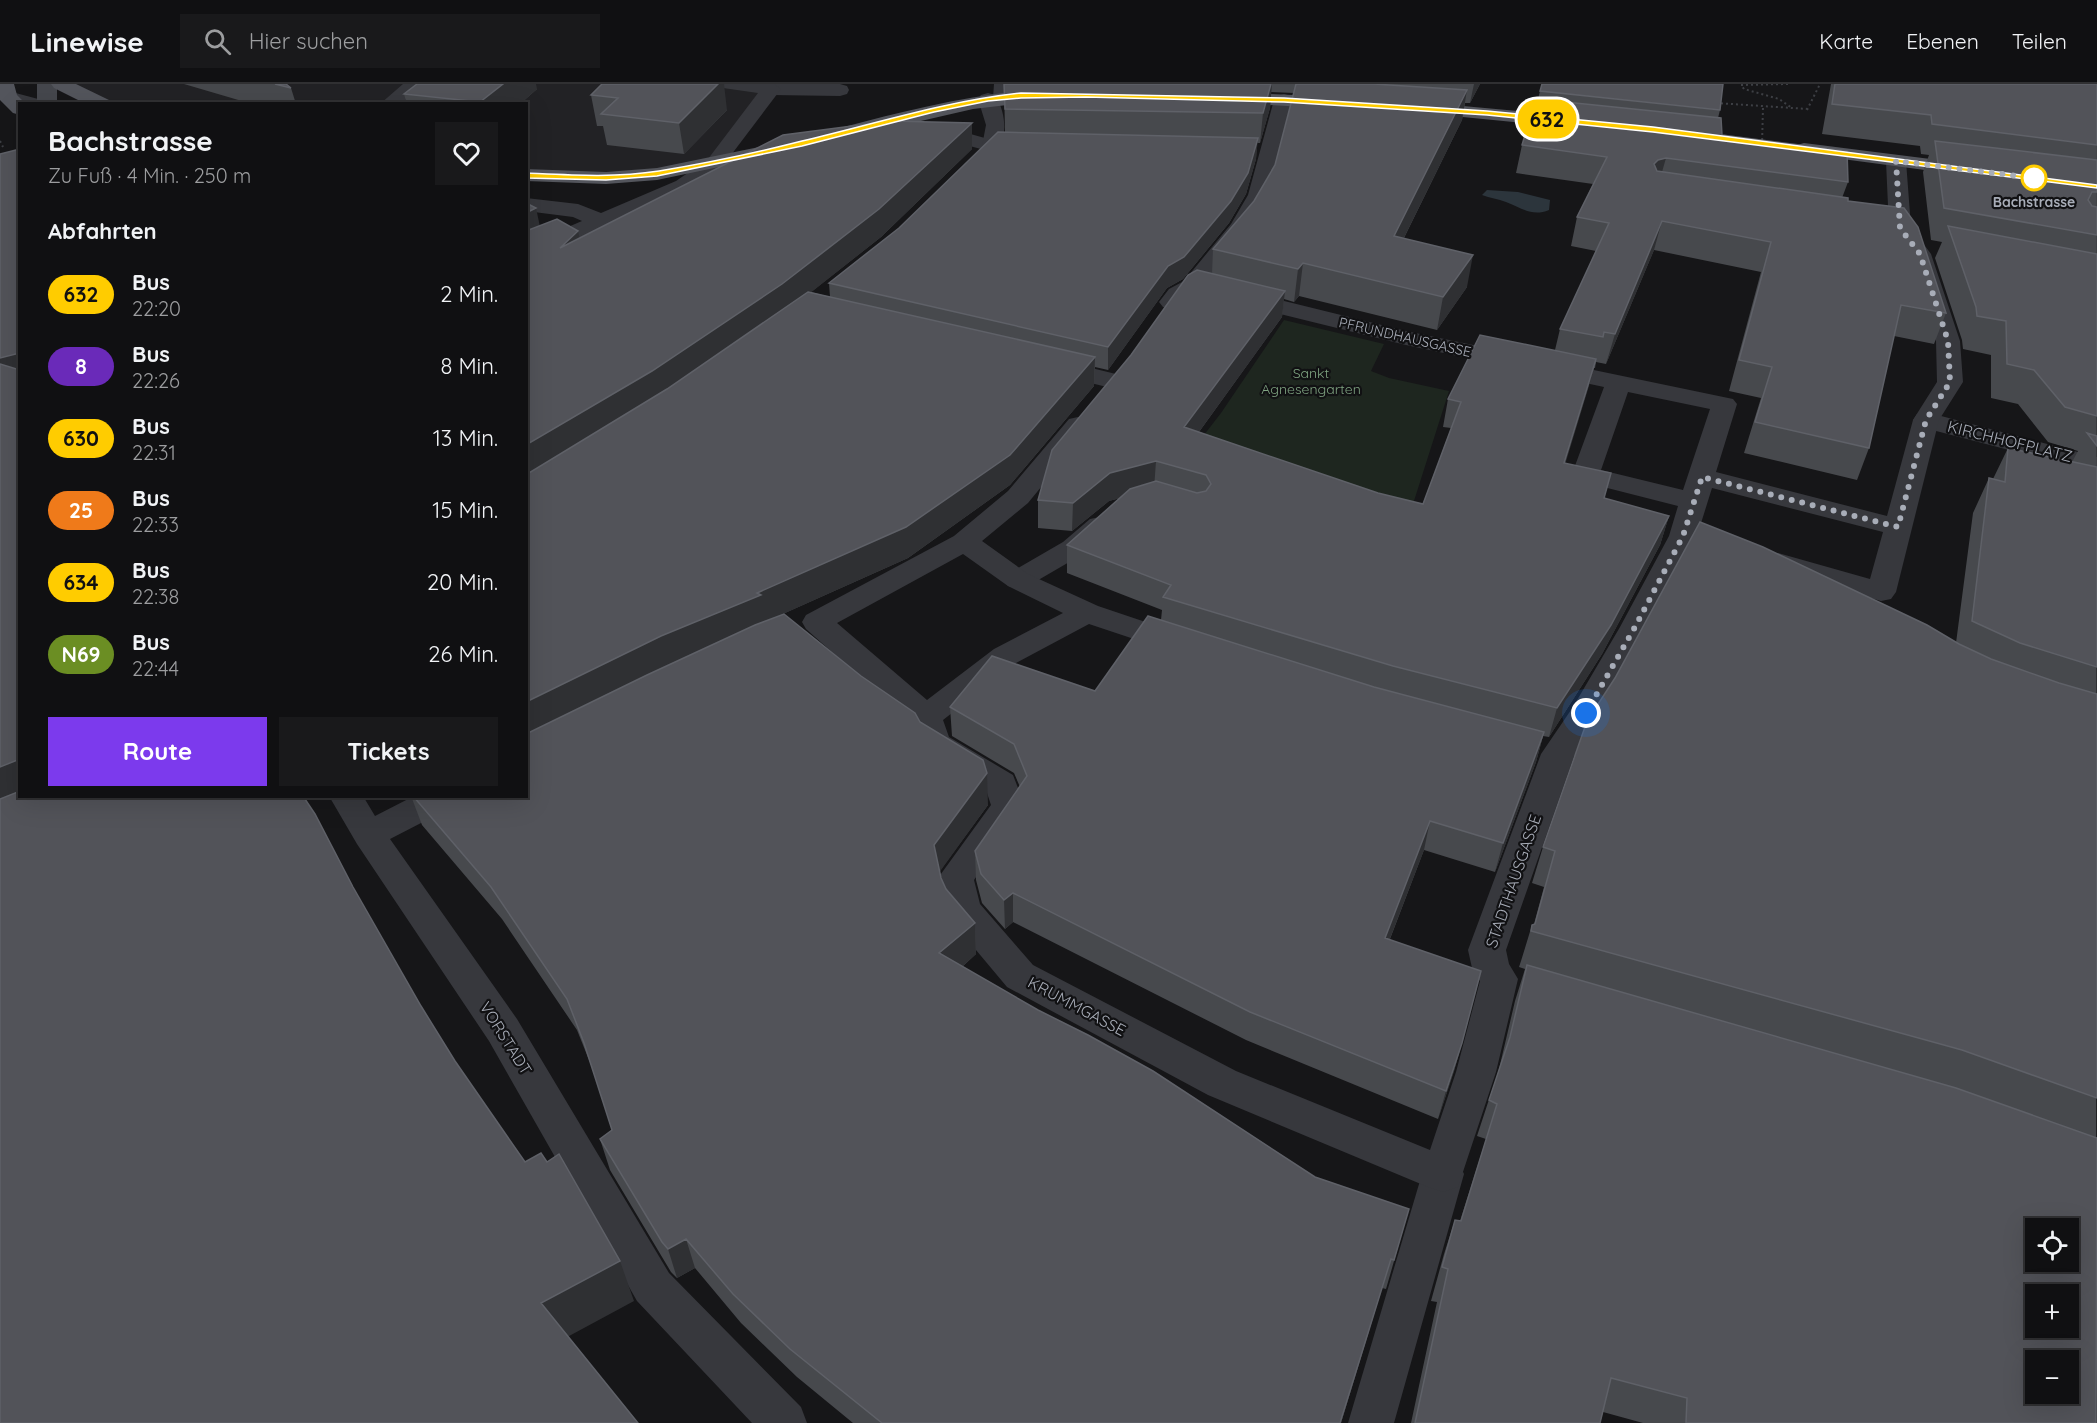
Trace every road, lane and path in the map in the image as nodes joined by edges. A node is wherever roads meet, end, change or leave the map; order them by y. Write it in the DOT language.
graph roads {
  1 [pos="47,84"];
  2 [pos="61,84"];
  3 [pos="414,84"];
  4 [pos="730,84"];
  5 [pos="1788,84"];
  6 [pos="1820,84"];
  7 [pos="771,89"];
  8 [pos="840,90"];
  9 [pos="998,94"];
  10 [pos="1075,95"];
  11 [pos="10,97"];
  12 [pos="1208,97"];
  13 [pos="1284,100"];
  14 [pos="28,102"];
  15 [pos="47,102"];
  16 [pos="98,102"];
  17 [pos="392,102"];
  18 [pos="1706,103"];
  19 [pos="1352,104"];
  20 [pos="1398,107"];
  21 [pos="1763,107"];
  22 [pos="1793,109"];
  23 [pos="1808,109"];
  24 [pos="1804,120"];
  25 [pos="1593,124"];
  26 [pos="876,125"];
  27 [pos="823,138"];
  28 [pos="0,141"];
  29 [pos="1274,143"];
  30 [pos="802,144"];
  31 [pos="992,146"];
  32 [pos="3,147"];
  33 [pos="1050,147"];
  34 [pos="1789,147"];
  35 [pos="1249,151"];
  36 [pos="1761,154"];
  37 [pos="1896,161"];
  38 [pos="715,162"];
  39 [pos="968,166"];
  40 [pos="1987,172"];
  41 [pos="528,176"];
  42 [pos="528,204"];
  43 [pos="602,222"];
  44 [pos="528,252"];
  45 [pos="1192,286"];
  46 [pos="1156,323"];
  47 [pos="1025,360"];
  48 [pos="1619,381"];
  49 [pos="1926,420"];
  50 [pos="2097,465"];
  51 [pos="1697,489"];
  52 [pos="1119,509"];
  53 [pos="1898,527"];
  54 [pos="964,542"];
  55 [pos="1749,554"];
  56 [pos="1018,580"];
  57 [pos="1088,613"];
  58 [pos="818,622"];
  59 [pos="788,633"];
  60 [pos="1211,654"];
  61 [pos="926,717"];
  62 [pos="347,798"];
  63 [pos="440,798"];
  64 [pos="369,835"];
  65 [pos="1443,1174"];
  66 [pos="784,1423"];
  67 [pos="1371,1423"];
  1 -- 15 [label="main road"];
  2 -- 16 [label="main road"];
  3 -- 17 [label="lane"];
  4 -- 7 [label="street"];
  5 -- 22 [label="path"];
  6 -- 23 [label="path"];
  7 -- 8 [label="lane"];
  7 -- 38 [label="street"];
  9 -- 10 [label="main road"];
  9 -- 26 [label="main road"];
  9 -- 31 [label="street"];
  11 -- 14 [label="street"];
  12 -- 13 [label="main road"];
  13 -- 19 [label="main road"];
  13 -- 29 [label="street"];
  18 -- 21 [label="path"];
  20 -- 25 [label="main road"];
  21 -- 22 [label="path"];
  21 -- 36 [label="path"];
  22 -- 23 [label="path"];
  23 -- 24 [label="path"];
  26 -- 27 [label="main road"];
  26 -- 31 [label="street"];
  28 -- 32 [label="path"];
  29 -- 35 [label="street"];
  29 -- 45 [label="street"];
  30 -- 38 [label="main road"];
  31 -- 33 [label="street"];
  31 -- 39 [label="street"];
  34 -- 37 [label="main road"];
  37 -- 40 [label="main road"];
  37 -- 49 [label="street"];
  38 -- 41 [label="main road"];
  38 -- 43 [label="street"];
  42 -- 43 [label="street"];
  43 -- 44 [label="street"];
  45 -- 46 [label="street"];
  45 -- 48 [label="street, PFRUNDHAUSGASSE"];
  47 -- 54 [label="street"];
  48 -- 51 [label="street"];
  48 -- 51 [label="street"];
  49 -- 50 [label="street, KIRCHHOFPLATZ"];
  49 -- 53 [label="street, KIRCHHOFPLATZ"];
  51 -- 53 [label="street"];
  51 -- 65 [label="street, STADTHAUSGASSE"];
  52 -- 56 [label="lane"];
  53 -- 55 [label="street, KIRCHHOFPLATZ"];
  54 -- 56 [label="street"];
  54 -- 58 [label="street"];
  56 -- 57 [label="street"];
  57 -- 60 [label="street"];
  57 -- 61 [label="street"];
  58 -- 59 [label="street"];
  58 -- 61 [label="street"];
  61 -- 65 [label="street, KRUMMGASSE"];
  62 -- 64 [label="street, VORSTADT"];
  63 -- 64 [label="street"];
  64 -- 66 [label="street, VORSTADT"];
  65 -- 67 [label="street, STADTHAUSGASSE"];
}
